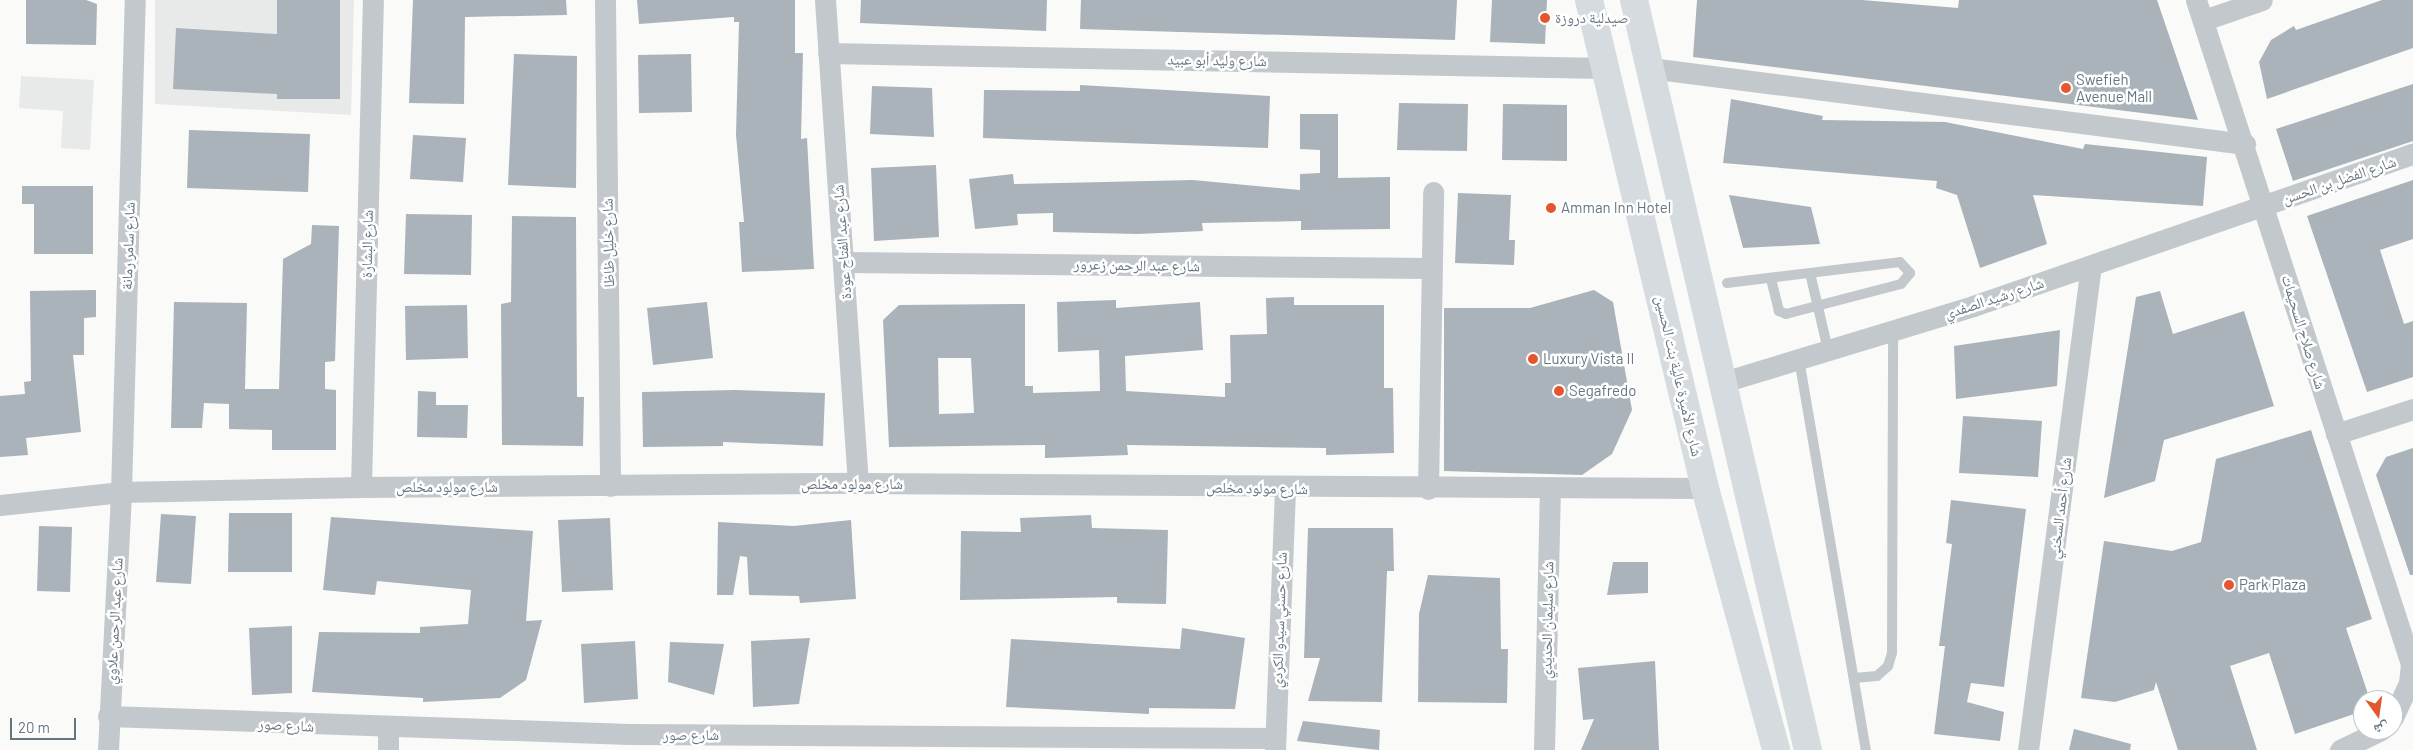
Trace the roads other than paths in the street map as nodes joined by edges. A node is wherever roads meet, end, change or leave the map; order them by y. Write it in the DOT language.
graph roads {
  1 [pos="134,0"];
  2 [pos="373,0"];
  3 [pos="605,0"];
  4 [pos="825,0"];
  5 [pos="1589,0"];
  6 [pos="1634,0"];
  7 [pos="2196,0"];
  8 [pos="2262,0"];
  9 [pos="2204,20"];
  10 [pos="828,53"];
  11 [pos="1605,68"];
  12 [pos="1650,68"];
  13 [pos="2246,144"];
  14 [pos="2413,154"];
  15 [pos="1433,192"];
  16 [pos="2264,206"];
  17 [pos="843,262"];
  18 [pos="2091,266"];
  19 [pos="1430,268"];
  20 [pos="1810,273"];
  21 [pos="1771,278"];
  22 [pos="1727,283"];
  23 [pos="1818,305"];
  24 [pos="1893,330"];
  25 [pos="1828,350"];
  26 [pos="1799,359"];
  27 [pos="1720,383"];
  28 [pos="2413,409"];
  29 [pos="2336,434"];
  30 [pos="858,484"];
  31 [pos="610,486"];
  32 [pos="361,487"];
  33 [pos="1705,488"];
  34 [pos="1285,489"];
  35 [pos="1428,489"];
  36 [pos="1550,490"];
  37 [pos="121,492"];
  38 [pos="0,505"];
  39 [pos="2412,665"];
  40 [pos="1854,678"];
  41 [pos="2403,696"];
  42 [pos="108,716"];
  43 [pos="388,740"];
  44 [pos="2360,740"];
  45 [pos="629,742"];
  46 [pos="1806,742"];
  47 [pos="861,743"];
  48 [pos="1274,744"];
  49 [pos="1775,746"];
  50 [pos="108,750"];
  51 [pos="1544,750"];
  52 [pos="1866,750"];
  53 [pos="2028,750"];
  54 [pos="2340,750"];
  1 -- 37 [label="street, شارع سامر رمانة"];
  2 -- 32 [label="street, شارع البشارة"];
  3 -- 31 [label="street, شارع خليل ظاظا"];
  4 -- 10 [label="street, شارع عبد الفتاح عودة"];
  5 -- 11 [label="main road, شارع الأميرة عالية بنت الحسين"];
  6 -- 12 [label="main road"];
  7 -- 9 [label="street, شارع صلاح السحيمات"];
  8 -- 9 [label="street"];
  9 -- 13 [label="street, شارع صلاح السحيمات"];
  10 -- 11 [label="street, شارع وليد أبو عبيد"];
  10 -- 17 [label="street, شارع عبد الفتاح عودة"];
  11 -- 33 [label="main road, شارع الأميرة عالية بنت الحسين"];
  12 -- 13 [label="street"];
  12 -- 27 [label="main road"];
  13 -- 16 [label="street, شارع صلاح السحيمات"];
  14 -- 16 [label="street, شارع الفضل بن الحسن"];
  15 -- 19 [label="street"];
  16 -- 18 [label="street, شارع رشيد الصفدي"];
  16 -- 29 [label="street, شارع صلاح السحيمات"];
  17 -- 19 [label="street, شارع عبد الرحمن زعرور"];
  17 -- 30 [label="street, شارع عبد الفتاح عودة"];
  18 -- 24 [label="street, شارع رشيد الصفدي"];
  18 -- 53 [label="street, شارع أحمد السخني"];
  19 -- 35 [label="street"];
  20 -- 21 [label="lane"];
  20 -- 23 [label="lane"];
  20 -- 23 [label="lane"];
  21 -- 22 [label="lane"];
  21 -- 23 [label="lane"];
  23 -- 25 [label="lane"];
  24 -- 25 [label="street, شارع رشيد الصفدي"];
  24 -- 40 [label="lane"];
  25 -- 26 [label="street, شارع رشيد الصفدي"];
  26 -- 27 [label="street, شارع رشيد الصفدي"];
  26 -- 40 [label="lane"];
  27 -- 46 [label="main road"];
  28 -- 29 [label="street"];
  29 -- 39 [label="street, شارع صلاح السحيمات"];
  30 -- 31 [label="street, شارع مولود مخلص"];
  30 -- 34 [label="street, شارع مولود مخلص"];
  31 -- 32 [label="street, شارع مولود مخلص"];
  32 -- 37 [label="street, شارع مولود مخلص"];
  33 -- 36 [label="street, شارع مولود مخلص"];
  33 -- 49 [label="main road, شارع الأميرة عالية بنت الحسين"];
  34 -- 35 [label="street, شارع مولود مخلص"];
  34 -- 48 [label="street, شارع حسني سيدو الكردي"];
  35 -- 36 [label="street, شارع مولود مخلص"];
  36 -- 51 [label="street, شارع سليمان الحديدي"];
  37 -- 38 [label="street, شارع مولود مخلص"];
  37 -- 42 [label="street, شارع عبد الرحمن علاوي"];
  39 -- 41 [label="street, شارع صلاح السحيمات"];
  40 -- 52 [label="lane"];
  42 -- 43 [label="street, شارع صور"];
  42 -- 50 [label="street, شارع عبد الرحمن علاوي"];
  43 -- 45 [label="street, شارع صور"];
  44 -- 54 [label="street"];
  45 -- 47 [label="street, شارع صور"];
  47 -- 48 [label="street, شارع صور"];
}
